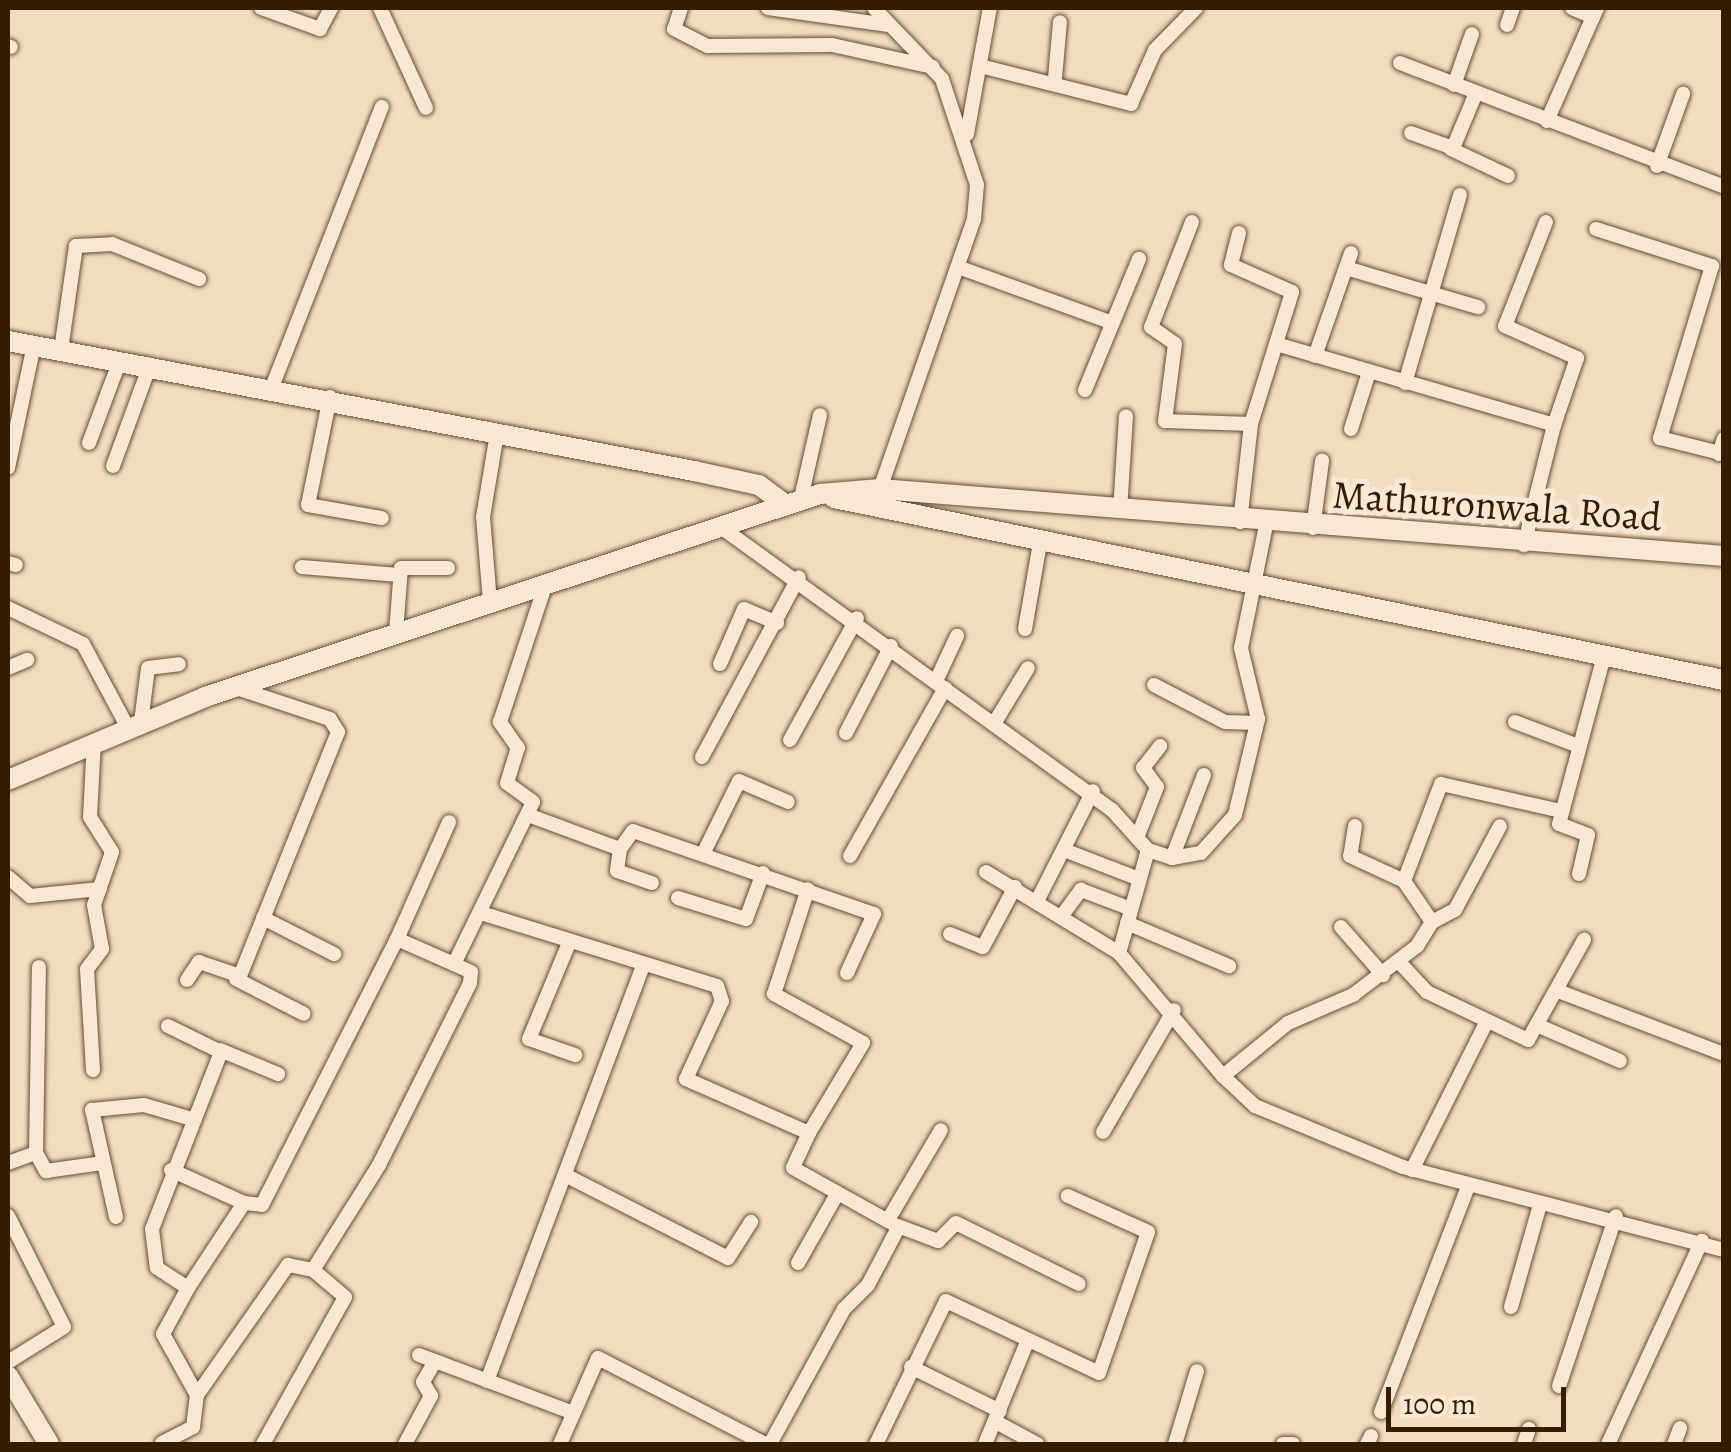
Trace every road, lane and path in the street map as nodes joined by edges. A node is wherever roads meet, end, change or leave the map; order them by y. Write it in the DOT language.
graph roads {
  1 [pos="261,8"];
  2 [pos="331,8"];
  3 [pos="380,8"];
  4 [pos="681,8"];
  5 [pos="768,8"];
  6 [pos="874,8"];
  7 [pos="990,8"];
  8 [pos="1196,8"];
  9 [pos="1514,8"];
  10 [pos="1572,8"];
  11 [pos="1595,12"];
  12 [pos="1060,22"];
  13 [pos="887,24"];
  14 [pos="1507,25"];
  15 [pos="1472,34"];
  16 [pos="1400,63"];
  17 [pos="933,67"];
  18 [pos="984,67"];
  19 [pos="1054,78"];
  20 [pos="1454,84"];
  21 [pos="1476,93"];
  22 [pos="1683,94"];
  23 [pos="382,108"];
  24 [pos="426,108"];
  25 [pos="1547,121"];
  26 [pos="1411,133"];
  27 [pos="967,134"];
  28 [pos="1451,149"];
  29 [pos="1657,166"];
  30 [pos="1508,176"];
  31 [pos="1724,187"];
  32 [pos="1460,195"];
  33 [pos="1192,222"];
  34 [pos="1546,222"];
  35 [pos="1596,229"];
  36 [pos="1238,233"];
  37 [pos="1352,253"];
  38 [pos="1139,259"];
  39 [pos="958,266"];
  40 [pos="1346,268"];
  41 [pos="199,279"];
  42 [pos="1432,293"];
  43 [pos="1478,307"];
  44 [pos="1107,321"];
  45 [pos="8,341"];
  46 [pos="1276,344"];
  47 [pos="34,346"];
  48 [pos="61,350"];
  49 [pos="1315,356"];
  50 [pos="120,360"];
  51 [pos="150,365"];
  52 [pos="1369,372"];
  53 [pos="1405,383"];
  54 [pos="272,387"];
  55 [pos="1085,390"];
  56 [pos="330,397"];
  57 [pos="820,415"];
  58 [pos="1126,416"];
  59 [pos="1251,424"];
  60 [pos="1554,424"];
  61 [pos="1352,430"];
  62 [pos="497,432"];
  63 [pos="90,444"];
  64 [pos="1722,449"];
  65 [pos="1322,461"];
  66 [pos="113,466"];
  67 [pos="8,468"];
  68 [pos="880,489"];
  69 [pos="801,498"];
  70 [pos="1120,511"];
  71 [pos="382,518"];
  72 [pos="1240,522"];
  73 [pos="1266,524"];
  74 [pos="1313,528"];
  75 [pos="725,530"];
  76 [pos="1040,542"];
  77 [pos="1524,545"];
  78 [pos="1724,556"];
  79 [pos="302,568"];
  80 [pos="448,568"];
  81 [pos="399,575"];
  82 [pos="799,577"];
  83 [pos="1257,582"];
  84 [pos="545,586"];
  85 [pos="490,602"];
  86 [pos="8,608"];
  87 [pos="857,618"];
  88 [pos="777,624"];
  89 [pos="1026,628"];
  90 [pos="396,632"];
  91 [pos="957,636"];
  92 [pos="892,646"];
  93 [pos="1604,656"];
  94 [pos="28,660"];
  95 [pos="179,664"];
  96 [pos="720,664"];
  97 [pos="8,668"];
  98 [pos="1028,668"];
  99 [pos="1724,680"];
  100 [pos="940,685"];
  101 [pos="1154,685"];
  102 [pos="233,687"];
  103 [pos="996,722"];
  104 [pos="1515,722"];
  105 [pos="1257,723"];
  106 [pos="134,725"];
  107 [pos="846,733"];
  108 [pos="94,740"];
  109 [pos="790,740"];
  110 [pos="1160,746"];
  111 [pos="1576,746"];
  112 [pos="702,757"];
  113 [pos="1204,775"];
  114 [pos="8,780"];
  115 [pos="1092,792"];
  116 [pos="788,802"];
  117 [pos="1561,811"];
  118 [pos="528,815"];
  119 [pos="450,822"];
  120 [pos="1355,826"];
  121 [pos="1500,826"];
  122 [pos="1142,844"];
  123 [pos="620,850"];
  124 [pos="1064,850"];
  125 [pos="704,854"];
  126 [pos="850,856"];
  127 [pos="1172,858"];
  128 [pos="986,872"];
  129 [pos="763,873"];
  130 [pos="1578,874"];
  131 [pos="8,877"];
  132 [pos="1139,879"];
  133 [pos="1404,881"];
  134 [pos="652,883"];
  135 [pos="1014,887"];
  136 [pos="808,888"];
  137 [pos="100,889"];
  138 [pos="678,898"];
  139 [pos="1038,899"];
  140 [pos="482,913"];
  141 [pos="1064,913"];
  142 [pos="1129,916"];
  143 [pos="264,918"];
  144 [pos="1432,922"];
  145 [pos="1342,927"];
  146 [pos="950,934"];
  147 [pos="397,939"];
  148 [pos="1584,940"];
  149 [pos="569,943"];
  150 [pos="1119,953"];
  151 [pos="334,954"];
  152 [pos="1400,963"];
  153 [pos="454,964"];
  154 [pos="39,966"];
  155 [pos="643,966"];
  156 [pos="1229,966"];
  157 [pos="847,973"];
  158 [pos="1383,975"];
  159 [pos="236,979"];
  160 [pos="187,980"];
  161 [pos="1558,992"];
  162 [pos="1174,1010"];
  163 [pos="304,1014"];
  164 [pos="1487,1021"];
  165 [pos="168,1026"];
  166 [pos="1539,1026"];
  167 [pos="220,1050"];
  168 [pos="1724,1054"];
  169 [pos="575,1055"];
  170 [pos="1620,1060"];
  171 [pos="94,1070"];
  172 [pos="278,1074"];
  173 [pos="1223,1076"];
  174 [pos="192,1119"];
  175 [pos="941,1130"];
  176 [pos="1103,1132"];
  177 [pos="810,1133"];
  178 [pos="36,1153"];
  179 [pos="8,1163"];
  180 [pos="103,1163"];
  181 [pos="171,1170"];
  182 [pos="1412,1170"];
  183 [pos="565,1175"];
  184 [pos="1468,1186"];
  185 [pos="837,1194"];
  186 [pos="1068,1196"];
  187 [pos="244,1203"];
  188 [pos="1538,1208"];
  189 [pos="8,1216"];
  190 [pos="1616,1216"];
  191 [pos="116,1217"];
  192 [pos="750,1222"];
  193 [pos="893,1224"];
  194 [pos="1702,1241"];
  195 [pos="1724,1250"];
  196 [pos="798,1263"];
  197 [pos="313,1270"];
  198 [pos="1079,1284"];
  199 [pos="188,1288"];
  200 [pos="1510,1307"];
  201 [pos="1027,1342"];
  202 [pos="419,1354"];
  203 [pos="434,1361"];
  204 [pos="8,1362"];
  205 [pos="911,1367"];
  206 [pos="1197,1371"];
  207 [pos="8,1376"];
  208 [pos="487,1381"];
  209 [pos="1558,1386"];
  210 [pos="197,1395"];
  211 [pos="1381,1412"];
  212 [pos="573,1413"];
  213 [pos="998,1417"];
  214 [pos="1530,1428"];
  215 [pos="1680,1428"];
  216 [pos="162,1443"];
  217 [pos="49,1444"];
  218 [pos="263,1444"];
  219 [pos="406,1444"];
  220 [pos="560,1444"];
  221 [pos="768,1444"];
  222 [pos="876,1444"];
  223 [pos="985,1444"];
  224 [pos="1036,1444"];
  225 [pos="1175,1444"];
  226 [pos="1283,1444"];
  227 [pos="1292,1444"];
  228 [pos="1524,1444"];
  229 [pos="1608,1444"];
  230 [pos="1674,1444"];
  1 -- 2 [label="street"];
  3 -- 24 [label="street"];
  4 -- 17 [label="street"];
  5 -- 13 [label="street"];
  6 -- 13 [label="street"];
  7 -- 18 [label="street"];
  8 -- 19 [label="street"];
  9 -- 14 [label="street"];
  10 -- 11 [label="street"];
  11 -- 25 [label="street"];
  12 -- 19 [label="street"];
  13 -- 17 [label="street"];
  15 -- 20 [label="street"];
  16 -- 20 [label="street"];
  17 -- 27 [label="street"];
  18 -- 19 [label="street"];
  18 -- 27 [label="street"];
  20 -- 21 [label="street"];
  21 -- 25 [label="street"];
  21 -- 28 [label="street"];
  22 -- 29 [label="street"];
  23 -- 54 [label="street"];
  25 -- 29 [label="street"];
  26 -- 28 [label="street"];
  27 -- 39 [label="street"];
  28 -- 30 [label="street"];
  29 -- 31 [label="street"];
  32 -- 42 [label="street"];
  33 -- 59 [label="street"];
  34 -- 60 [label="street"];
  35 -- 64 [label="street"];
  36 -- 46 [label="street"];
  37 -- 40 [label="street"];
  38 -- 44 [label="street"];
  39 -- 44 [label="street"];
  39 -- 68 [label="street"];
  40 -- 42 [label="street"];
  40 -- 49 [label="street"];
  41 -- 48 [label="street"];
  42 -- 43 [label="street"];
  42 -- 53 [label="street"];
  44 -- 55 [label="street"];
  45 -- 47 [label="street"];
  46 -- 49 [label="street"];
  46 -- 59 [label="street"];
  47 -- 48 [label="street"];
  47 -- 67 [label="street"];
  48 -- 50 [label="street"];
  49 -- 52 [label="street"];
  50 -- 51 [label="street"];
  50 -- 63 [label="street"];
  51 -- 54 [label="street"];
  51 -- 66 [label="street"];
  52 -- 53 [label="street"];
  52 -- 61 [label="street"];
  53 -- 60 [label="street"];
  54 -- 56 [label="street"];
  56 -- 62 [label="street"];
  56 -- 71 [label="street"];
  57 -- 69 [label="street"];
  58 -- 70 [label="street"];
  59 -- 72 [label="street"];
  60 -- 77 [label="street"];
  62 -- 69 [label="street"];
  62 -- 85 [label="street"];
  65 -- 74 [label="street"];
  68 -- 69 [label="street, Mathuronwala Road"];
  68 -- 70 [label="street, Mathuronwala Road"];
  69 -- 75 [label="street"];
  69 -- 76 [label="street"];
  70 -- 72 [label="street, Mathuronwala Road"];
  72 -- 73 [label="street, Mathuronwala Road"];
  73 -- 74 [label="street, Mathuronwala Road"];
  73 -- 83 [label="street"];
  74 -- 77 [label="street, Mathuronwala Road"];
  75 -- 82 [label="street"];
  75 -- 84 [label="street"];
  76 -- 83 [label="street"];
  76 -- 89 [label="street"];
  77 -- 78 [label="street, Mathuronwala Road"];
  79 -- 81 [label="street"];
  80 -- 81 [label="street"];
  81 -- 90 [label="street"];
  82 -- 87 [label="street"];
  82 -- 88 [label="street"];
  83 -- 93 [label="street"];
  83 -- 105 [label="street"];
  84 -- 85 [label="street"];
  84 -- 118 [label="street"];
  85 -- 90 [label="street"];
  86 -- 106 [label="street"];
  87 -- 92 [label="street"];
  87 -- 109 [label="street"];
  88 -- 96 [label="street"];
  88 -- 112 [label="street"];
  90 -- 102 [label="street"];
  91 -- 100 [label="street"];
  92 -- 100 [label="street"];
  92 -- 107 [label="street"];
  93 -- 99 [label="street"];
  93 -- 111 [label="street"];
  94 -- 97 [label="street"];
  95 -- 106 [label="street"];
  98 -- 103 [label="street"];
  100 -- 103 [label="street"];
  100 -- 126 [label="street"];
  101 -- 105 [label="street"];
  102 -- 106 [label="street"];
  102 -- 143 [label="street"];
  103 -- 115 [label="street"];
  104 -- 111 [label="street"];
  105 -- 127 [label="street"];
  106 -- 108 [label="street"];
  108 -- 114 [label="street"];
  108 -- 137 [label="street"];
  110 -- 122 [label="street"];
  111 -- 117 [label="street"];
  113 -- 127 [label="street"];
  115 -- 122 [label="street"];
  115 -- 124 [label="street"];
  116 -- 125 [label="street"];
  117 -- 130 [label="street"];
  117 -- 133 [label="street"];
  118 -- 123 [label="street"];
  118 -- 140 [label="street"];
  119 -- 147 [label="street"];
  120 -- 133 [label="street"];
  121 -- 144 [label="street"];
  122 -- 127 [label="street"];
  122 -- 132 [label="street"];
  123 -- 125 [label="street"];
  123 -- 134 [label="street"];
  124 -- 132 [label="street"];
  124 -- 139 [label="street"];
  125 -- 129 [label="street"];
  128 -- 135 [label="street"];
  129 -- 136 [label="street"];
  129 -- 138 [label="street"];
  131 -- 137 [label="street"];
  132 -- 142 [label="street"];
  133 -- 144 [label="street"];
  135 -- 139 [label="street"];
  135 -- 146 [label="street"];
  136 -- 157 [label="street"];
  136 -- 177 [label="street"];
  137 -- 171 [label="street"];
  139 -- 141 [label="street"];
  140 -- 149 [label="street"];
  140 -- 153 [label="street"];
  141 -- 142 [label="street"];
  141 -- 150 [label="street"];
  142 -- 150 [label="street"];
  142 -- 156 [label="street"];
  143 -- 151 [label="street"];
  143 -- 159 [label="street"];
  144 -- 152 [label="street"];
  145 -- 158 [label="street"];
  147 -- 153 [label="street"];
  147 -- 187 [label="street"];
  148 -- 161 [label="street"];
  149 -- 155 [label="street"];
  149 -- 169 [label="street"];
  150 -- 162 [label="street"];
  152 -- 158 [label="street"];
  152 -- 164 [label="street"];
  153 -- 197 [label="street"];
  154 -- 178 [label="street"];
  155 -- 177 [label="street"];
  155 -- 183 [label="street"];
  158 -- 173 [label="street"];
  159 -- 160 [label="street"];
  159 -- 163 [label="street"];
  161 -- 166 [label="street"];
  161 -- 168 [label="street"];
  162 -- 173 [label="street"];
  162 -- 176 [label="street"];
  164 -- 166 [label="street"];
  164 -- 182 [label="street"];
  165 -- 167 [label="street"];
  166 -- 170 [label="street"];
  167 -- 172 [label="street"];
  167 -- 174 [label="street"];
  173 -- 182 [label="street"];
  174 -- 180 [label="street"];
  174 -- 181 [label="street"];
  175 -- 193 [label="street"];
  177 -- 185 [label="street"];
  178 -- 179 [label="street"];
  178 -- 180 [label="street"];
  180 -- 191 [label="street"];
  181 -- 187 [label="street"];
  181 -- 199 [label="street"];
  182 -- 184 [label="street"];
  183 -- 192 [label="street"];
  183 -- 208 [label="street"];
  184 -- 188 [label="street"];
  184 -- 211 [label="street"];
  185 -- 193 [label="street"];
  185 -- 196 [label="street"];
  186 -- 201 [label="street"];
  187 -- 199 [label="street"];
  188 -- 190 [label="street"];
  188 -- 200 [label="street"];
  189 -- 204 [label="street"];
  190 -- 194 [label="street"];
  190 -- 209 [label="street"];
  193 -- 198 [label="street"];
  193 -- 221 [label="street"];
  194 -- 195 [label="street"];
  194 -- 229 [label="street"];
  197 -- 210 [label="street"];
  197 -- 218 [label="street"];
  199 -- 210 [label="street"];
  201 -- 205 [label="street"];
  201 -- 213 [label="street"];
  202 -- 203 [label="street"];
  203 -- 208 [label="street"];
  203 -- 219 [label="street"];
  205 -- 213 [label="street"];
  205 -- 222 [label="street"];
  206 -- 225 [label="street"];
  207 -- 217 [label="street"];
  208 -- 212 [label="street"];
  210 -- 216 [label="street"];
  212 -- 220 [label="street"];
  212 -- 221 [label="street"];
  213 -- 223 [label="street"];
  213 -- 224 [label="street"];
  214 -- 228 [label="street"];
  215 -- 230 [label="street"];
  226 -- 227 [label="street"];
}
